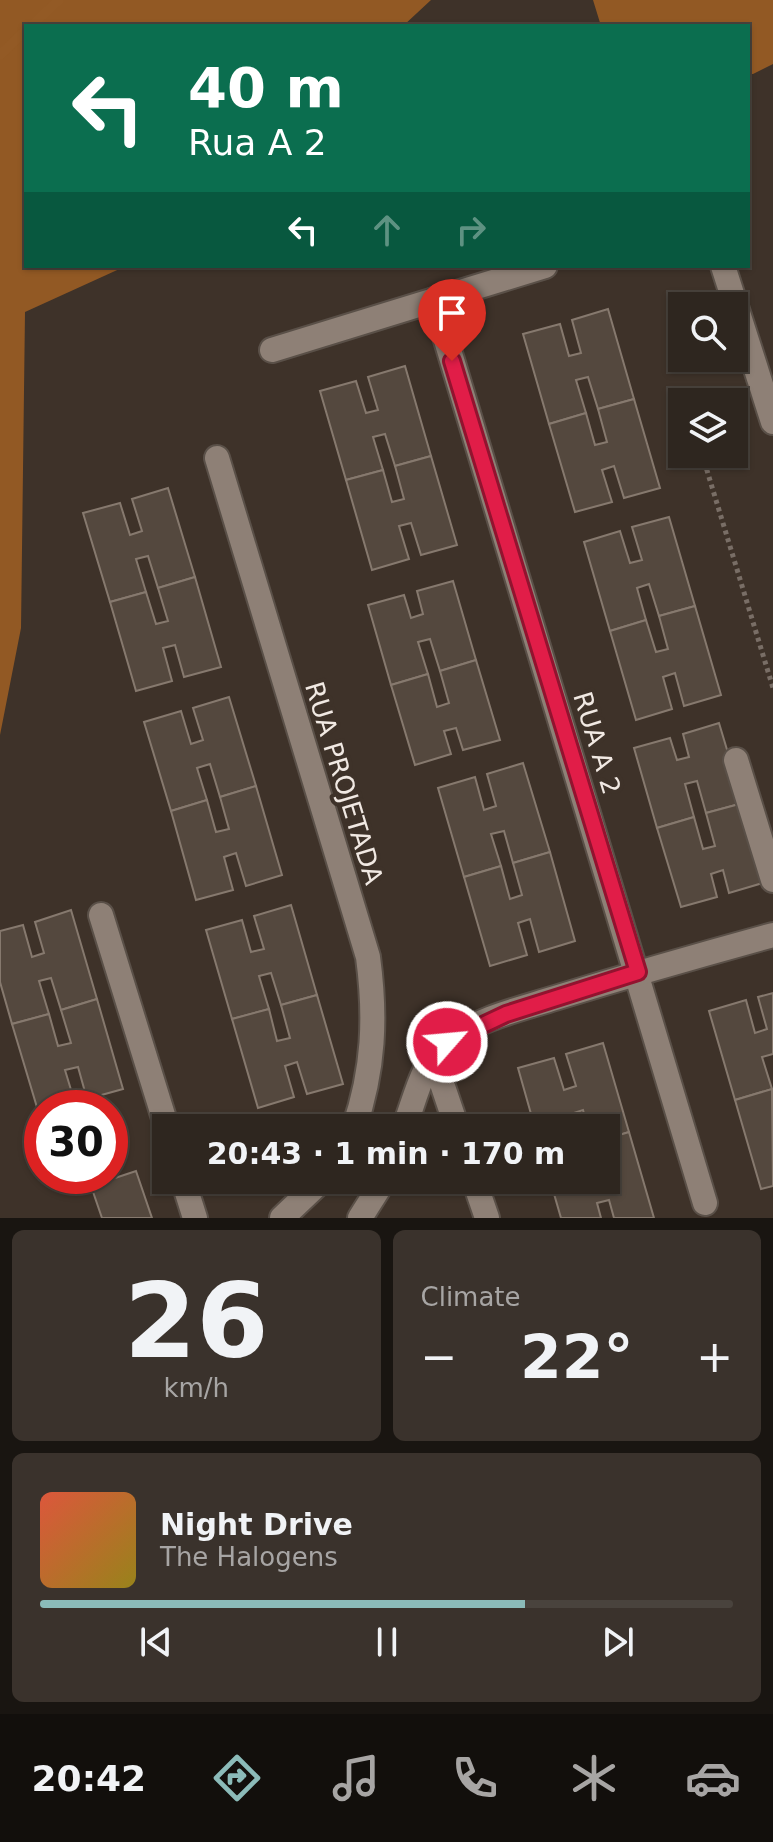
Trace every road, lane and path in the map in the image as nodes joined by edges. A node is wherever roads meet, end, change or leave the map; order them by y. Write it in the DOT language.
graph roads {
  1 [pos="538,268"];
  2 [pos="724,268"];
  3 [pos="434,300"];
  4 [pos="272,350"];
  5 [pos="773,422"];
  6 [pos="217,458"];
  7 [pos="706,468"];
  8 [pos="773,688"];
  9 [pos="736,760"];
  10 [pos="773,880"];
  11 [pos="101,915"];
  12 [pos="773,935"];
  13 [pos="638,972"];
  14 [pos="433,1057"];
  15 [pos="163,1114"];
  16 [pos="357,1114"];
  17 [pos="410,1114"];
  18 [pos="452,1114"];
  19 [pos="187,1194"];
  20 [pos="307,1194"];
  21 [pos="375,1194"];
  22 [pos="479,1194"];
  23 [pos="705,1203"];
  24 [pos="195,1218"];
  25 [pos="282,1218"];
  26 [pos="360,1218"];
  27 [pos="487,1218"];
  1 -- 3 [label="street"];
  2 -- 5 [label="street"];
  3 -- 4 [label="street"];
  3 -- 13 [label="street, RUA A 2"];
  6 -- 16 [label="street, RUA PROJETADA"];
  7 -- 8 [label="path"];
  9 -- 10 [label="street"];
  11 -- 15 [label="street"];
  12 -- 13 [label="street"];
  13 -- 14 [label="street"];
  13 -- 23 [label="street, RUA A 2"];
  14 -- 17 [label="street"];
  14 -- 18 [label="street"];
  19 -- 24 [label="street"];
  20 -- 25 [label="street"];
  21 -- 26 [label="street"];
  22 -- 27 [label="street"];
}
